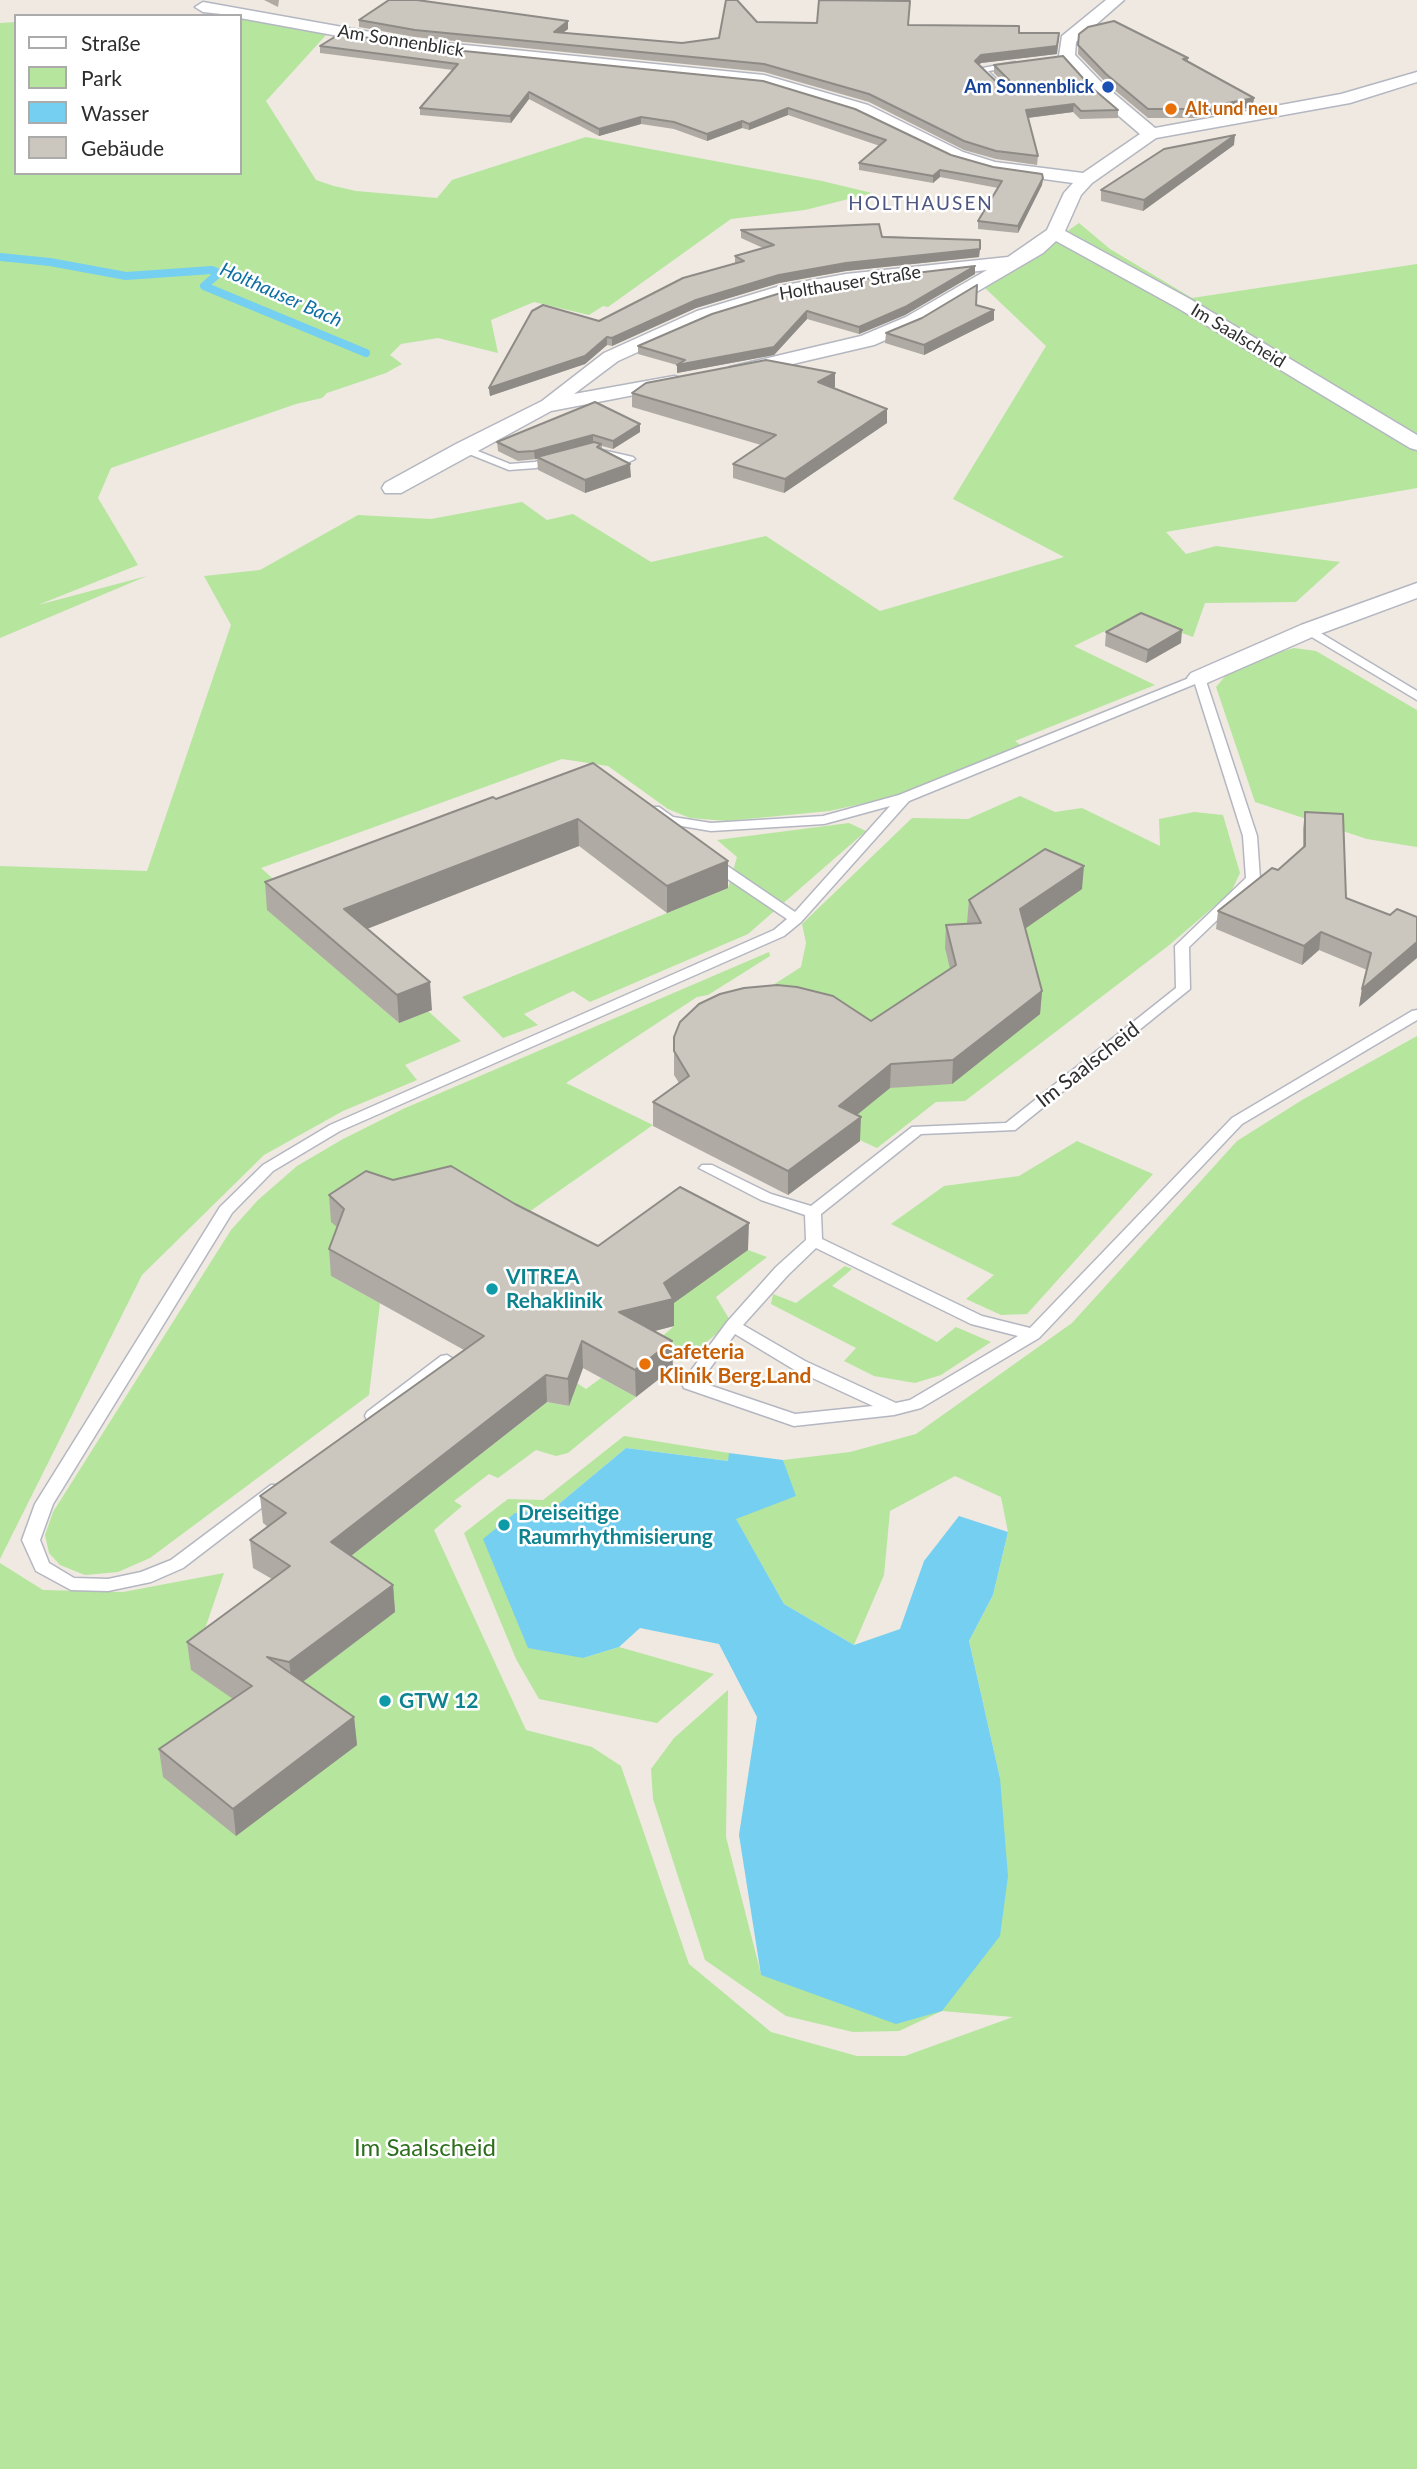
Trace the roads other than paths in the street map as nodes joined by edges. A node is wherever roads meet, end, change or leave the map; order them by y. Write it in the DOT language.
graph roads {
  1 [pos="1116,0"];
  2 [pos="203,7"];
  3 [pos="1031,63"];
  4 [pos="1417,77"];
  5 [pos="998,86"];
  6 [pos="1152,134"];
  7 [pos="1086,179"];
  8 [pos="1055,233"];
  9 [pos="1015,260"];
  10 [pos="718,374"];
  11 [pos="692,379"];
  12 [pos="545,406"];
  13 [pos="1417,444"];
  14 [pos="463,448"];
  15 [pos="629,459"];
  16 [pos="393,488"];
  17 [pos="1417,590"];
  18 [pos="1309,630"];
  19 [pos="1199,678"];
  20 [pos="1417,696"];
  21 [pos="904,798"];
  22 [pos="648,805"];
  23 [pos="718,866"];
  24 [pos="796,919"];
  25 [pos="1417,1014"];
  26 [pos="707,1168"];
  27 [pos="813,1212"];
  28 [pos="814,1241"];
  29 [pos="733,1325"];
  30 [pos="1033,1334"];
  31 [pos="447,1360"];
  32 [pos="894,1409"];
  33 [pos="361,1425"];
  34 [pos="285,1482"];
  1 -- 6 [label="street"];
  2 -- 7 [label="street, Am Sonnenblick"];
  3 -- 5 [label="lane"];
  4 -- 6 [label="street, Holthauser Straße"];
  6 -- 7 [label="street, Holthauser Straße"];
  7 -- 8 [label="street, Holthauser Straße"];
  8 -- 9 [label="street, Holthauser Straße"];
  8 -- 13 [label="street, Im Saalscheid"];
  9 -- 10 [label="street, Holthauser Straße"];
  9 -- 12 [label="street, Holthauser Straße"];
  11 -- 12 [label="street, Holthauser Straße"];
  12 -- 14 [label="street, Holthauser Straße"];
  14 -- 15 [label="lane"];
  14 -- 16 [label="street, Holthauser Straße"];
  17 -- 18 [label="street"];
  18 -- 19 [label="street"];
  18 -- 20 [label="lane"];
  19 -- 21 [label="lane"];
  19 -- 27 [label="lane, Im Saalscheid"];
  21 -- 22 [label="lane"];
  21 -- 24 [label="lane"];
  23 -- 24 [label="lane"];
  24 -- 34 [label="lane"];
  25 -- 30 [label="lane"];
  26 -- 27 [label="lane"];
  27 -- 28 [label="lane"];
  28 -- 29 [label="lane"];
  28 -- 30 [label="lane"];
  29 -- 32 [label="lane"];
  29 -- 32 [label="lane"];
  30 -- 32 [label="lane"];
  31 -- 33 [label="lane"];
}
